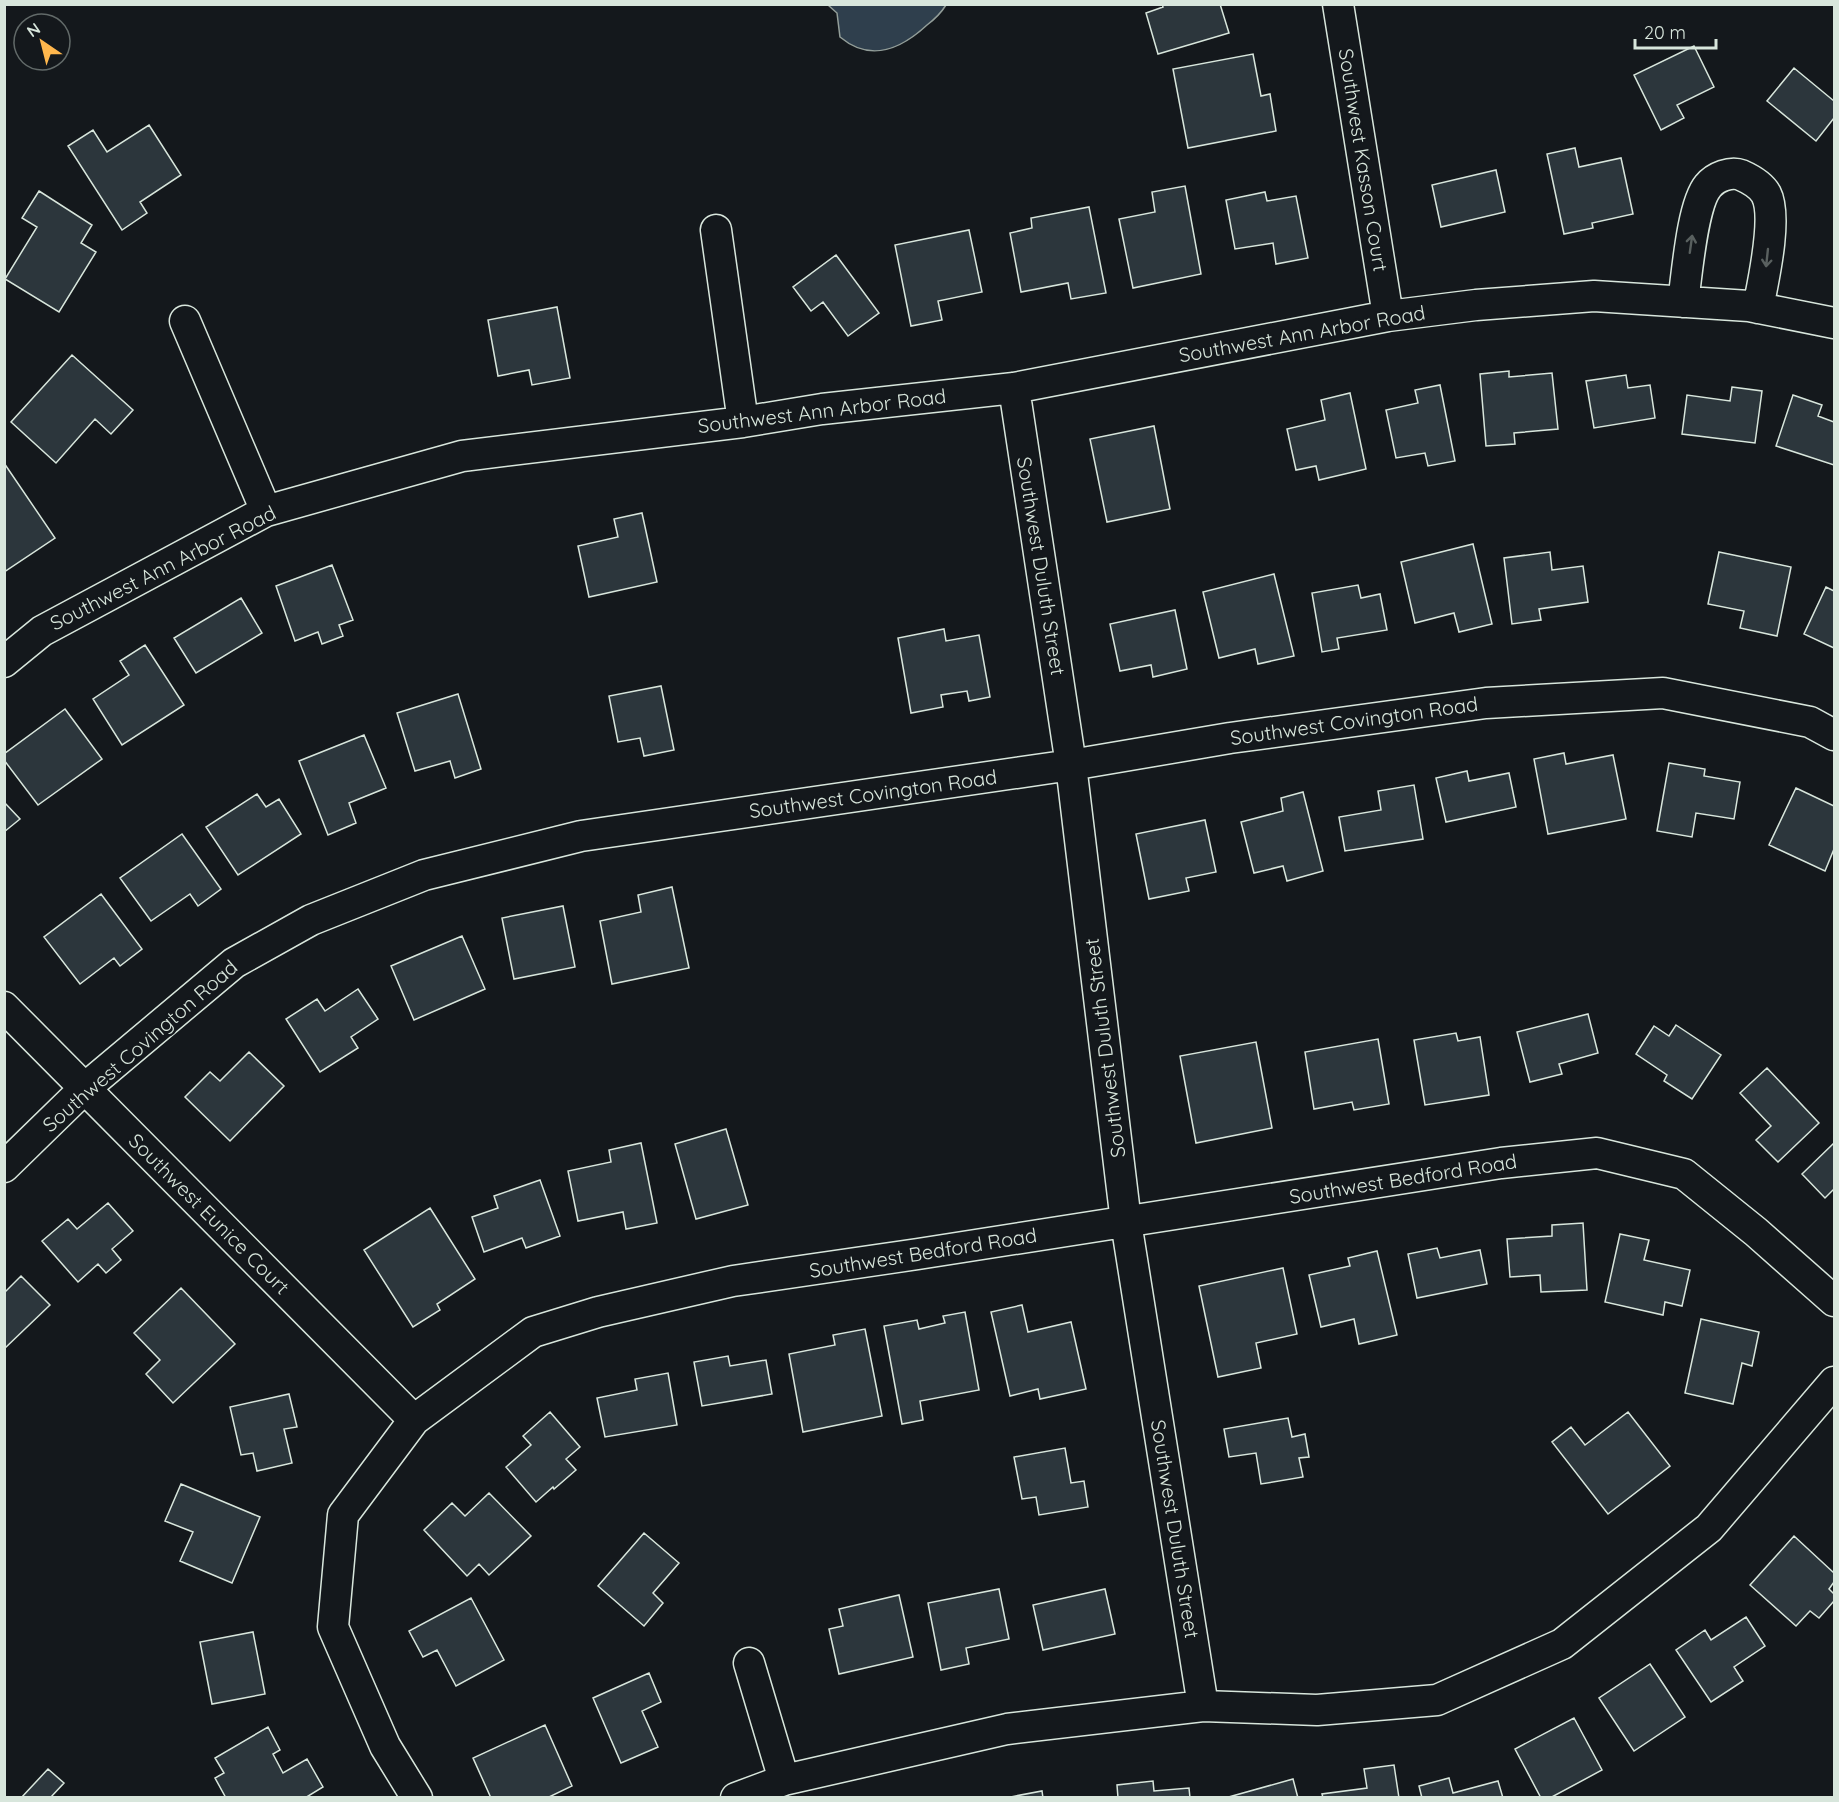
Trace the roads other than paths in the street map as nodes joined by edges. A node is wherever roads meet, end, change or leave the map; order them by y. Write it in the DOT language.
graph roads {
  1 [pos="1338,4"];
  2 [pos="716,231"];
  3 [pos="1683,302"];
  4 [pos="1758,308"];
  5 [pos="1388,316"];
  6 [pos="185,321"];
  7 [pos="1834,324"];
  8 [pos="1014,388"];
  9 [pos="743,422"];
  10 [pos="266,511"];
  11 [pos="4,662"];
  12 [pos="1834,735"];
  13 [pos="1071,765"];
  14 [pos="4,1007"];
  15 [pos="84,1089"];
  16 [pos="4,1167"];
  17 [pos="1126,1222"];
  18 [pos="1834,1301"];
  19 [pos="1834,1382"];
  20 [pos="414,1420"];
  21 [pos="749,1663"];
  22 [pos="1203,1706"];
  23 [pos="784,1780"];
  24 [pos="417,1797"];
  25 [pos="736,1797"];
  1 -- 5 [label="street, Southwest Kasson Court"];
  2 -- 9 [label="street"];
  3 -- 4 [label="street, Southwest Ann Arbor Road"];
  3 -- 4 [label="street, one-way"];
  3 -- 5 [label="street, Southwest Ann Arbor Road"];
  4 -- 7 [label="street, Southwest Ann Arbor Road"];
  5 -- 8 [label="street, Southwest Ann Arbor Road"];
  6 -- 10 [label="street"];
  8 -- 9 [label="street, Southwest Ann Arbor Road"];
  8 -- 13 [label="street, Southwest Duluth Street"];
  9 -- 10 [label="street, Southwest Ann Arbor Road"];
  10 -- 11 [label="street, Southwest Ann Arbor Road"];
  12 -- 13 [label="street, Southwest Covington Road"];
  13 -- 15 [label="street, Southwest Covington Road"];
  13 -- 17 [label="street, Southwest Duluth Street"];
  14 -- 15 [label="street, Southwest Eunice Court"];
  15 -- 16 [label="street, Southwest Covington Road"];
  15 -- 20 [label="street, Southwest Eunice Court"];
  17 -- 18 [label="street, Southwest Bedford Road"];
  17 -- 20 [label="street, Southwest Bedford Road"];
  17 -- 22 [label="street, Southwest Duluth Street"];
  19 -- 22 [label="street"];
  20 -- 24 [label="street, Southwest Bedford Road"];
  21 -- 23 [label="street"];
  22 -- 23 [label="street"];
  23 -- 25 [label="street"];
}
